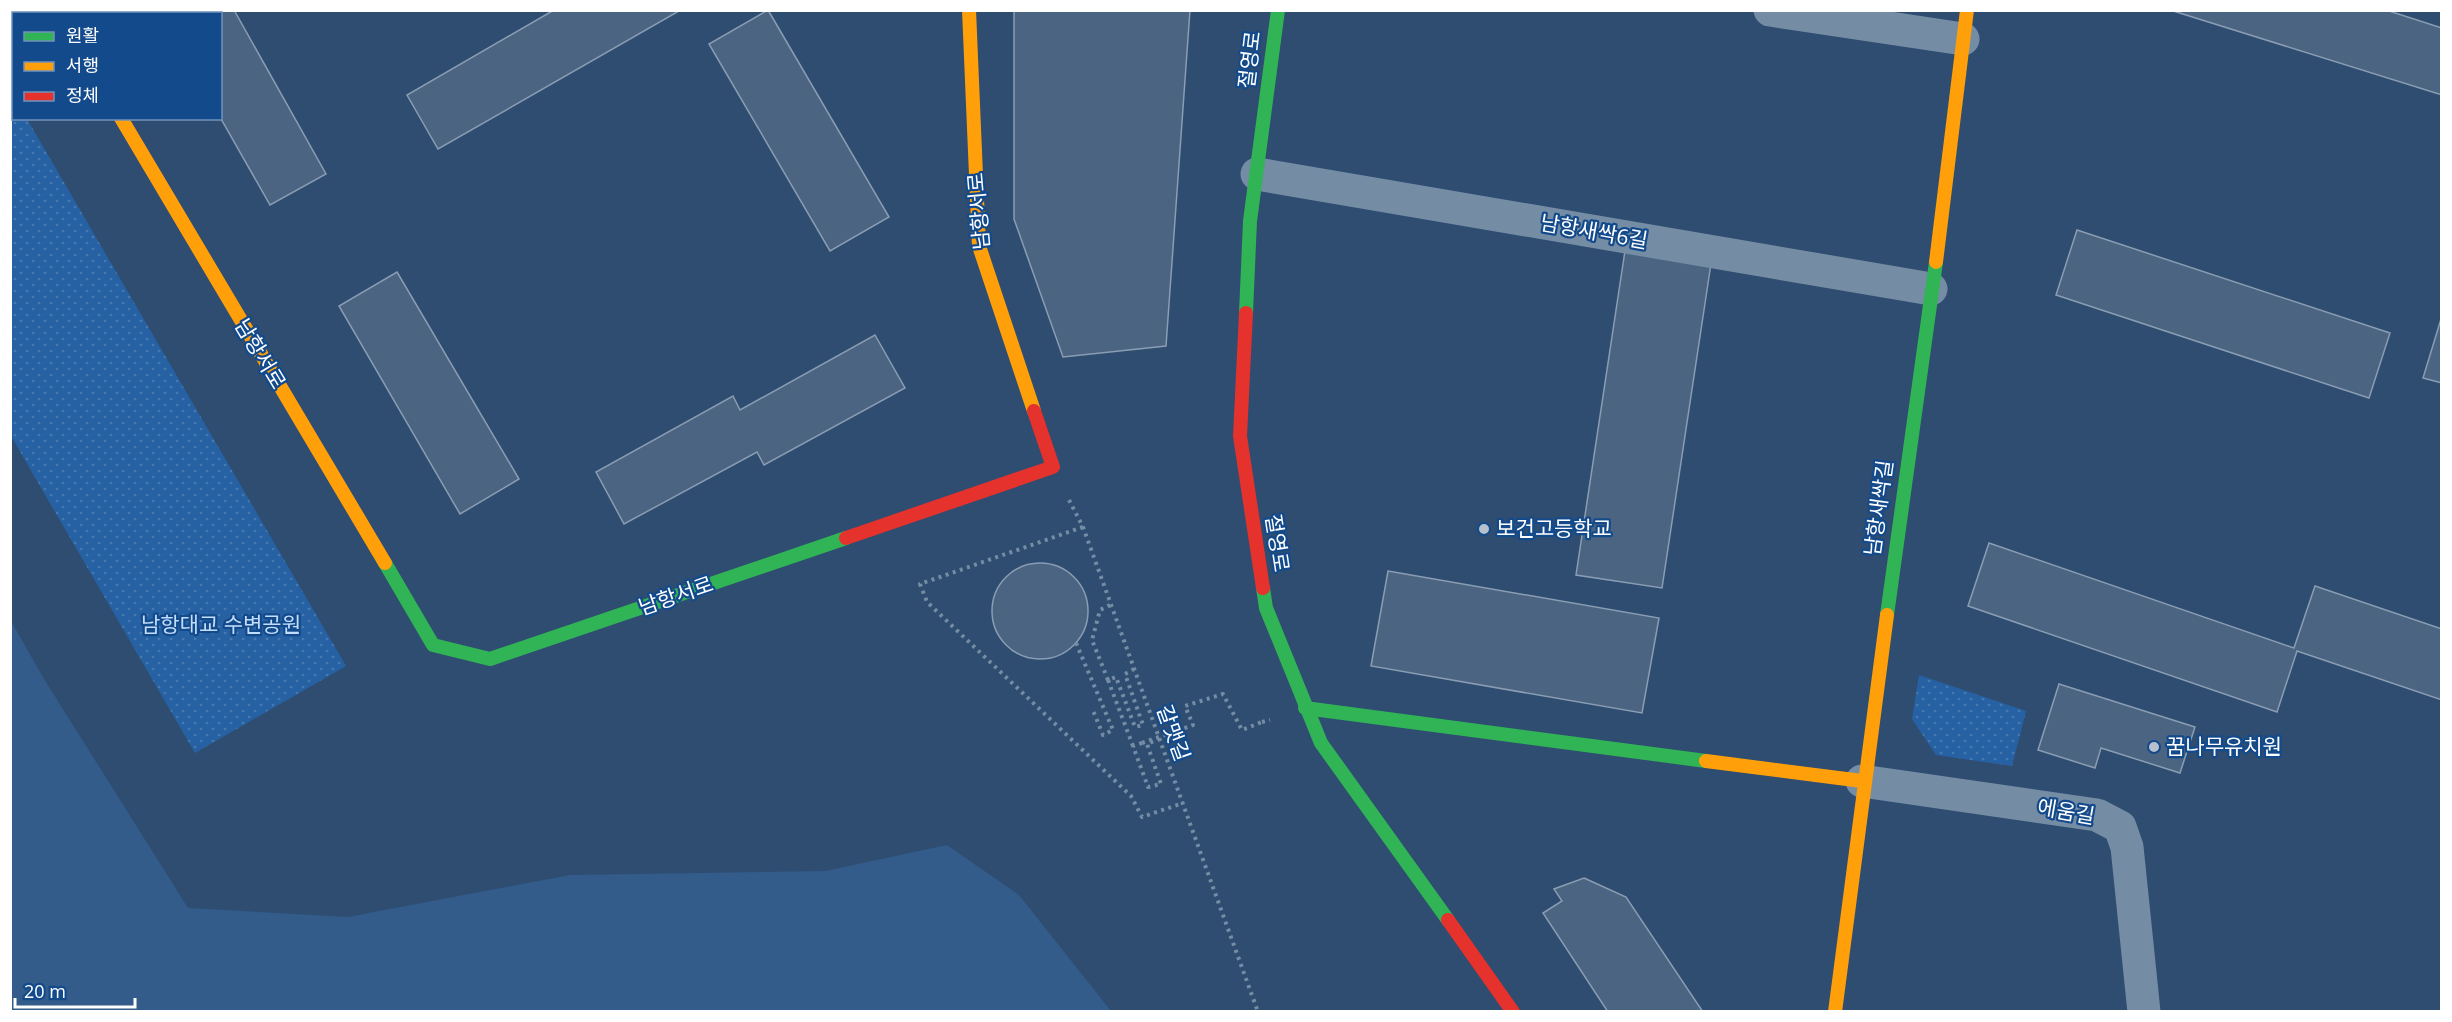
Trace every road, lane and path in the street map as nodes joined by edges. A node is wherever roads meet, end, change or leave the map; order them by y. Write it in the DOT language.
graph roads {
  1 [pos="969,10"];
  2 [pos="1278,10"];
  3 [pos="1770,10"];
  4 [pos="1965,25"];
  5 [pos="122,120"];
  6 [pos="1257,174"];
  7 [pos="1931,289"];
  8 [pos="1053,467"];
  9 [pos="1083,527"];
  10 [pos="1110,605"];
  11 [pos="1076,643"];
  12 [pos="1134,669"];
  13 [pos="1108,680"];
  14 [pos="1092,708"];
  15 [pos="1305,708"];
  16 [pos="1262,723"];
  17 [pos="1159,739"];
  18 [pos="1133,746"];
  19 [pos="1862,781"];
  20 [pos="1183,803"];
  21 [pos="1258,1011"];
  22 [pos="1513,1011"];
  23 [pos="1834,1011"];
  24 [pos="2144,1011"];
  1 -- 8 [label="street, 남항서로"];
  2 -- 6 [label="street, 절영로"];
  3 -- 4 [label="street"];
  4 -- 7 [label="street, 남항새싹길"];
  5 -- 8 [label="street, 남항서로"];
  6 -- 7 [label="street, 남항새싹6길"];
  6 -- 15 [label="street, 절영로"];
  7 -- 19 [label="street, 남항새싹길"];
  8 -- 9 [label="path, 갈맷길"];
  9 -- 10 [label="path, 갈맷길"];
  9 -- 20 [label="path"];
  10 -- 12 [label="path, 갈맷길"];
  10 -- 13 [label="path"];
  11 -- 14 [label="path"];
  12 -- 13 [label="path"];
  12 -- 17 [label="path, 갈맷길"];
  13 -- 18 [label="path"];
  15 -- 19 [label="street"];
  15 -- 22 [label="street, 절영로"];
  16 -- 18 [label="path, bridge"];
  17 -- 18 [label="path"];
  17 -- 20 [label="path, 갈맷길"];
  19 -- 23 [label="street, 남항새싹길"];
  19 -- 24 [label="street, 에움길"];
  20 -- 21 [label="path, 갈맷길"];
}
